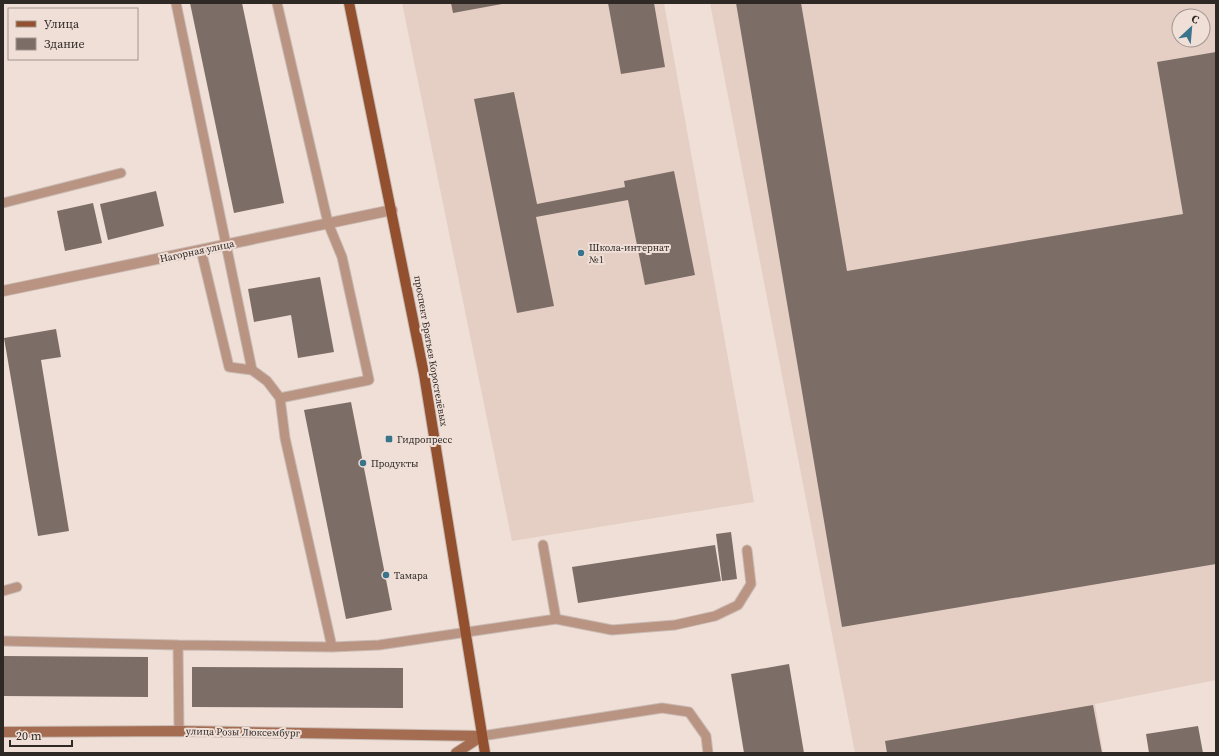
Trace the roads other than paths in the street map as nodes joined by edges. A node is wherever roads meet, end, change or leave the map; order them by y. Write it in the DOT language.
graph roads {
  1 [pos="176,3"];
  2 [pos="277,3"];
  3 [pos="349,3"];
  4 [pos="121,173"];
  5 [pos="3,203"];
  6 [pos="392,210"];
  7 [pos="328,223"];
  8 [pos="226,244"];
  9 [pos="201,250"];
  10 [pos="3,291"];
  11 [pos="252,370"];
  12 [pos="280,398"];
  13 [pos="543,545"];
  14 [pos="747,550"];
  15 [pos="17,588"];
  16 [pos="3,591"];
  17 [pos="556,619"];
  18 [pos="466,633"];
  19 [pos="3,641"];
  20 [pos="178,644"];
  21 [pos="332,647"];
  22 [pos="179,731"];
  23 [pos="3,732"];
  24 [pos="482,736"];
  25 [pos="456,753"];
  26 [pos="485,753"];
  27 [pos="708,753"];
  1 -- 8 [label="lane"];
  2 -- 7 [label="lane"];
  3 -- 6 [label="main road, проспект Братьев Коростелёвых"];
  4 -- 5 [label="lane"];
  6 -- 7 [label="street, Нагорная улица"];
  6 -- 18 [label="main road, проспект Братьев Коростелёвых"];
  7 -- 8 [label="street, Нагорная улица"];
  7 -- 12 [label="lane"];
  8 -- 9 [label="street, Нагорная улица"];
  8 -- 11 [label="lane"];
  9 -- 10 [label="street, Нагорная улица"];
  9 -- 11 [label="lane"];
  11 -- 12 [label="lane"];
  12 -- 21 [label="lane"];
  13 -- 17 [label="lane"];
  14 -- 17 [label="lane"];
  15 -- 16 [label="lane"];
  17 -- 18 [label="lane"];
  18 -- 21 [label="lane"];
  18 -- 24 [label="main road, проспект Братьев Коростелёвых"];
  19 -- 20 [label="lane"];
  20 -- 21 [label="lane"];
  20 -- 22 [label="lane"];
  22 -- 23 [label="street, улица Розы Люксембург"];
  22 -- 24 [label="street, улица Розы Люксембург"];
  24 -- 25 [label="street"];
  24 -- 26 [label="main road, проспект Братьев Коростелёвых"];
  24 -- 27 [label="lane"];
}
